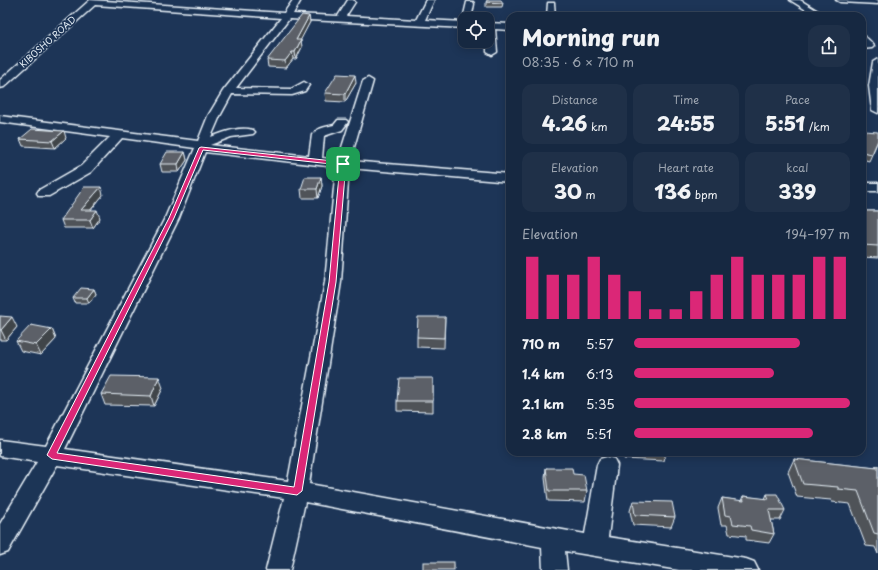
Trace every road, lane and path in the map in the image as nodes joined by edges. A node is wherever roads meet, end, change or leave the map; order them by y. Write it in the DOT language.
graph roads {
  1 [pos="80,0"];
  2 [pos="297,0"];
  3 [pos="430,0"];
  4 [pos="794,0"];
  5 [pos="840,0"];
  6 [pos="94,1"];
  7 [pos="351,2"];
  8 [pos="878,2"];
  9 [pos="470,4"];
  10 [pos="551,5"];
  11 [pos="468,12"];
  12 [pos="551,12"];
  13 [pos="815,12"];
  14 [pos="287,16"];
  15 [pos="340,19"];
  16 [pos="419,23"];
  17 [pos="458,25"];
  18 [pos="494,26"];
  19 [pos="506,27"];
  20 [pos="866,45"];
  21 [pos="492,48"];
  22 [pos="878,51"];
  23 [pos="492,52"];
  24 [pos="878,62"];
  25 [pos="368,82"];
  26 [pos="0,85"];
  27 [pos="304,85"];
  28 [pos="228,91"];
  29 [pos="878,110"];
  30 [pos="0,119"];
  31 [pos="342,122"];
  32 [pos="249,132"];
  33 [pos="118,135"];
  34 [pos="202,146"];
  35 [pos="314,160"];
  36 [pos="343,164"];
  37 [pos="506,178"];
  38 [pos="866,187"];
  39 [pos="878,187"];
  40 [pos="44,193"];
  41 [pos="0,448"];
  42 [pos="52,455"];
  43 [pos="607,465"];
  44 [pos="297,491"];
  45 [pos="553,539"];
  46 [pos="0,546"];
  47 [pos="595,546"];
  48 [pos="278,570"];
  49 [pos="555,570"];
  50 [pos="746,570"];
  1 -- 6 [label="street"];
  2 -- 14 [label="street"];
  3 -- 16 [label="street"];
  4 -- 13 [label="street"];
  5 -- 8 [label="street"];
  6 -- 14 [label="street"];
  6 -- 26 [label="street, KIBOSHO ROAD"];
  7 -- 15 [label="street"];
  9 -- 11 [label="street"];
  10 -- 12 [label="street"];
  14 -- 15 [label="street"];
  14 -- 28 [label="street"];
  15 -- 16 [label="street"];
  16 -- 17 [label="street"];
  18 -- 19 [label="street"];
  20 -- 22 [label="street"];
  21 -- 23 [label="street"];
  24 -- 29 [label="street"];
  25 -- 36 [label="street"];
  27 -- 28 [label="street"];
  28 -- 34 [label="street"];
  30 -- 33 [label="street"];
  31 -- 35 [label="street"];
  32 -- 34 [label="street"];
  33 -- 34 [label="street"];
  33 -- 40 [label="street"];
  34 -- 35 [label="street"];
  34 -- 42 [label="street"];
  35 -- 36 [label="street"];
  36 -- 37 [label="street"];
  36 -- 44 [label="street"];
  38 -- 39 [label="street"];
  41 -- 42 [label="street"];
  42 -- 44 [label="street"];
  42 -- 46 [label="street"];
  43 -- 47 [label="street"];
  44 -- 45 [label="street"];
  44 -- 48 [label="street"];
  45 -- 47 [label="street"];
  45 -- 49 [label="street"];
  47 -- 50 [label="street"];
}
